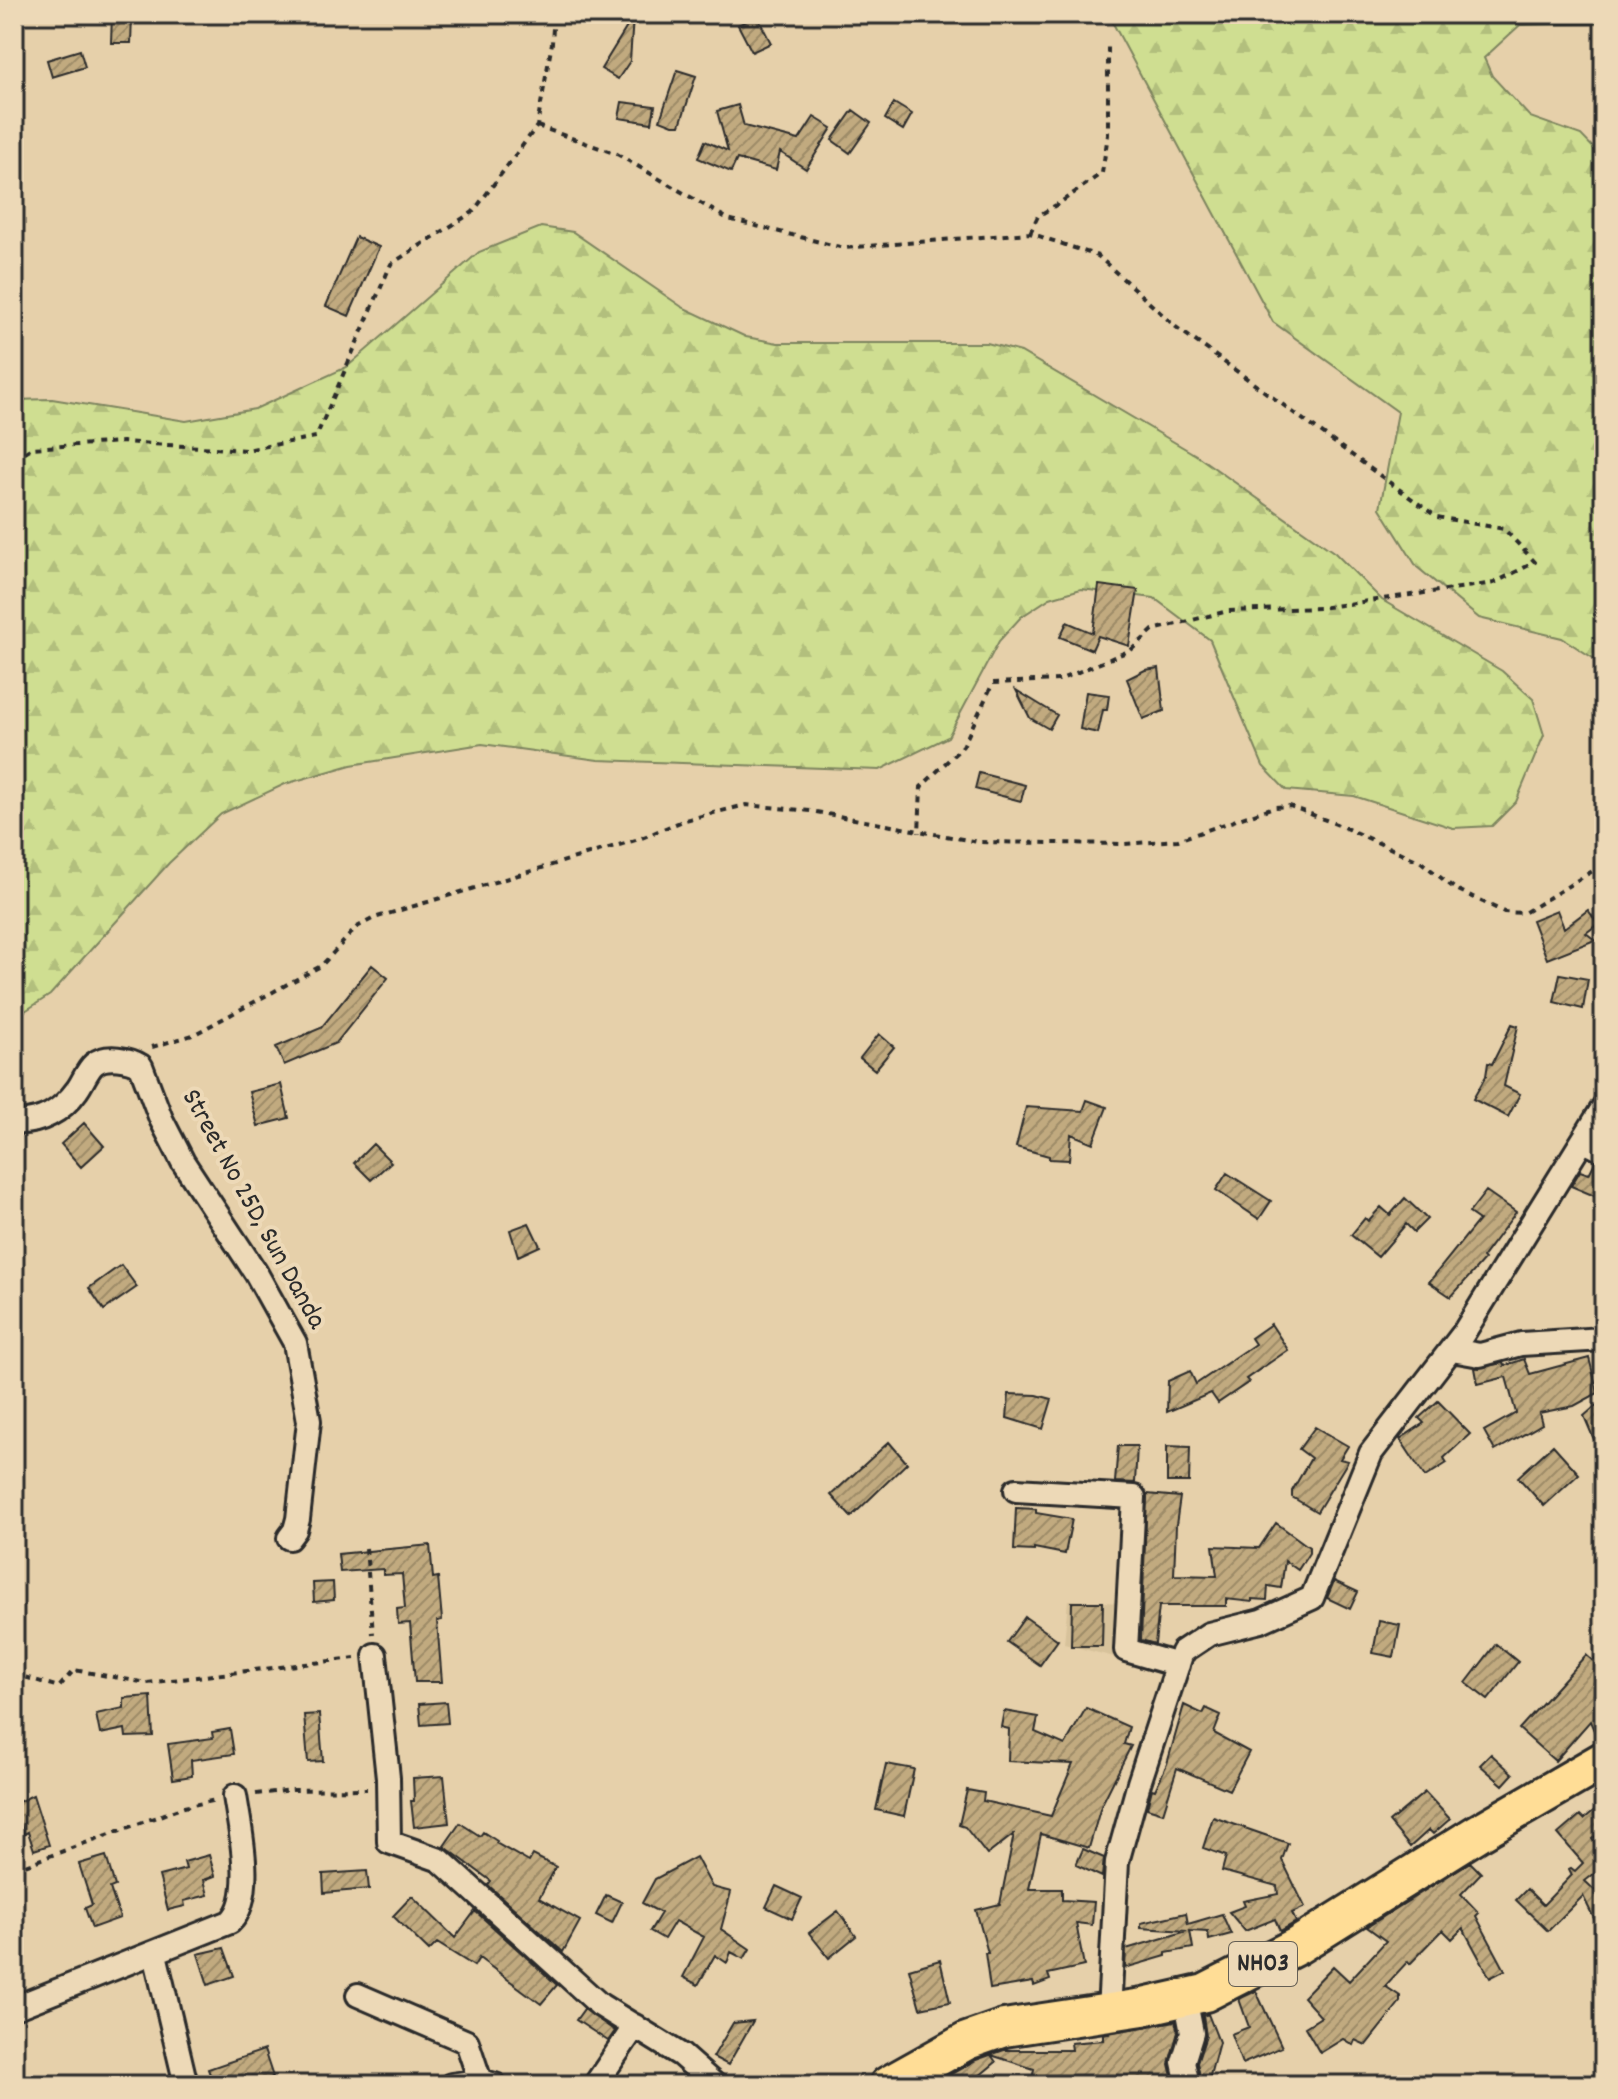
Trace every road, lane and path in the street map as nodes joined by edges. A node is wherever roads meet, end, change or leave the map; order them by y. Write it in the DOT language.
graph roads {
  1 [pos="554,14"];
  2 [pos="1108,42"];
  3 [pos="537,126"];
  4 [pos="1030,233"];
  5 [pos="14,458"];
  6 [pos="919,833"];
  7 [pos="1604,864"];
  8 [pos="111,1058"];
  9 [pos="1604,1106"];
  10 [pos="14,1122"];
  11 [pos="1594,1146"];
  12 [pos="1604,1339"];
  13 [pos="1452,1350"];
  14 [pos="1016,1490"];
  15 [pos="289,1538"];
  16 [pos="366,1548"];
  17 [pos="375,1655"];
  18 [pos="1178,1665"];
  19 [pos="14,1674"];
  20 [pos="1604,1760"];
  21 [pos="388,1788"];
  22 [pos="235,1796"];
  23 [pos="14,1869"];
  24 [pos="155,1954"];
  25 [pos="358,1995"];
  26 [pos="1185,1997"];
  27 [pos="14,2008"];
  28 [pos="1109,2012"];
  29 [pos="635,2026"];
  30 [pos="488,2083"];
  31 [pos="186,2085"];
  32 [pos="451,2085"];
  33 [pos="595,2085"];
  34 [pos="715,2085"];
  35 [pos="888,2085"];
  36 [pos="1188,2085"];
  1 -- 3 [label="path"];
  2 -- 4 [label="path"];
  3 -- 4 [label="path"];
  3 -- 5 [label="path"];
  4 -- 6 [label="path"];
  6 -- 7 [label="path"];
  6 -- 8 [label="path"];
  8 -- 10 [label="street"];
  8 -- 15 [label="street, Street No 25D, Sun Danda"];
  9 -- 11 [label="street"];
  11 -- 13 [label="street"];
  12 -- 13 [label="street"];
  13 -- 18 [label="street"];
  14 -- 18 [label="street"];
  16 -- 17 [label="path"];
  17 -- 19 [label="path"];
  17 -- 21 [label="street"];
  18 -- 28 [label="street"];
  20 -- 26 [label="main road, NH03"];
  21 -- 22 [label="path"];
  21 -- 29 [label="street"];
  22 -- 23 [label="path"];
  22 -- 24 [label="street"];
  24 -- 27 [label="street"];
  24 -- 31 [label="street"];
  25 -- 30 [label="street"];
  26 -- 28 [label="main road, NH03"];
  26 -- 36 [label="street"];
  28 -- 35 [label="main road, NH03"];
  29 -- 33 [label="street"];
  29 -- 34 [label="street"];
  30 -- 32 [label="street"];
}
